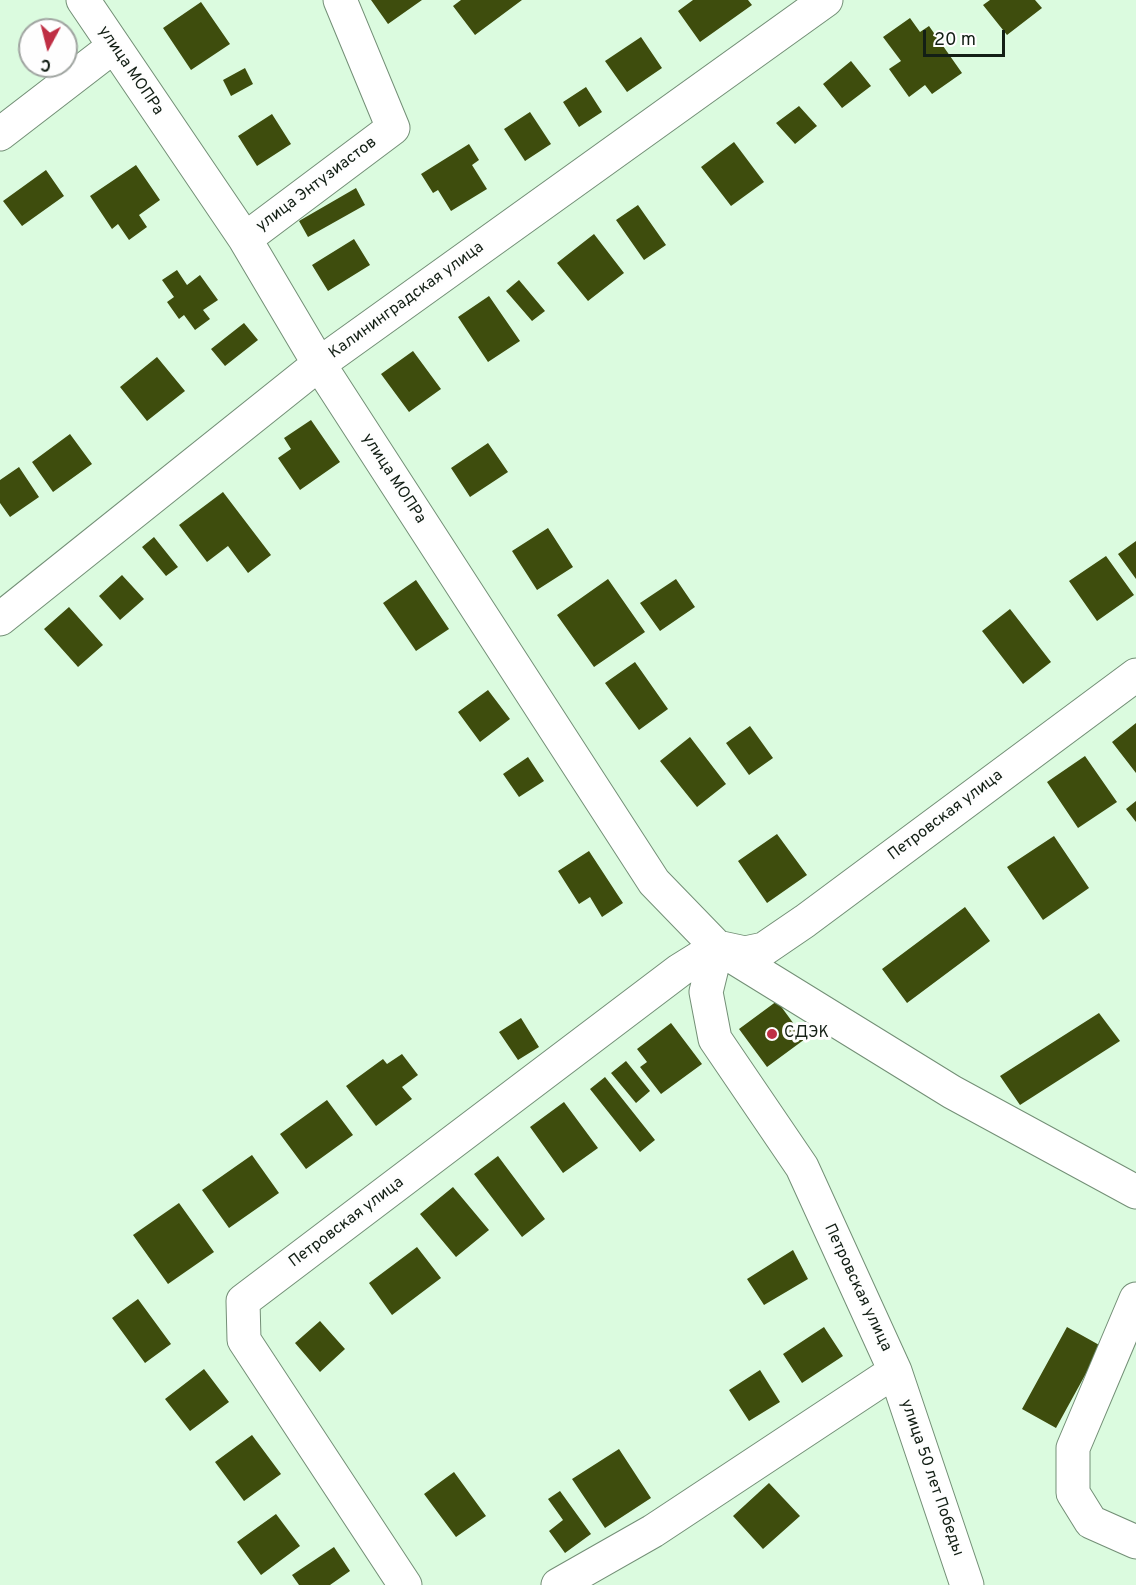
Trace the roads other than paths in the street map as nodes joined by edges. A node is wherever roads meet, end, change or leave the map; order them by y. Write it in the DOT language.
graph roads {
  1 [pos="83,0"];
  2 [pos="340,0"];
  3 [pos="826,0"];
  4 [pos="113,47"];
  5 [pos="0,134"];
  6 [pos="245,239"];
  7 [pos="319,364"];
  8 [pos="0,619"];
  9 [pos="1136,675"];
  10 [pos="717,946"];
  11 [pos="1136,1192"];
  12 [pos="1136,1299"];
  13 [pos="895,1371"];
  14 [pos="1136,1542"];
  15 [pos="405,1585"];
  16 [pos="558,1585"];
  17 [pos="967,1585"];
  1 -- 4 [label="street, улица МОПРа"];
  2 -- 6 [label="street, улица Энтузиастов"];
  3 -- 7 [label="street, Калининградская улица"];
  4 -- 5 [label="street"];
  4 -- 6 [label="street, улица МОПРа"];
  6 -- 7 [label="street, улица МОПРа"];
  7 -- 8 [label="street, Калининградская улица"];
  7 -- 10 [label="street, улица МОПРа"];
  9 -- 10 [label="street, Петровская улица"];
  10 -- 11 [label="street, улица МОПРа"];
  10 -- 13 [label="street, Петровская улица"];
  10 -- 15 [label="street, Петровская улица"];
  12 -- 14 [label="street"];
  13 -- 16 [label="street, Петровская улица"];
  13 -- 17 [label="street, улица 50 лет Победы"];
}
